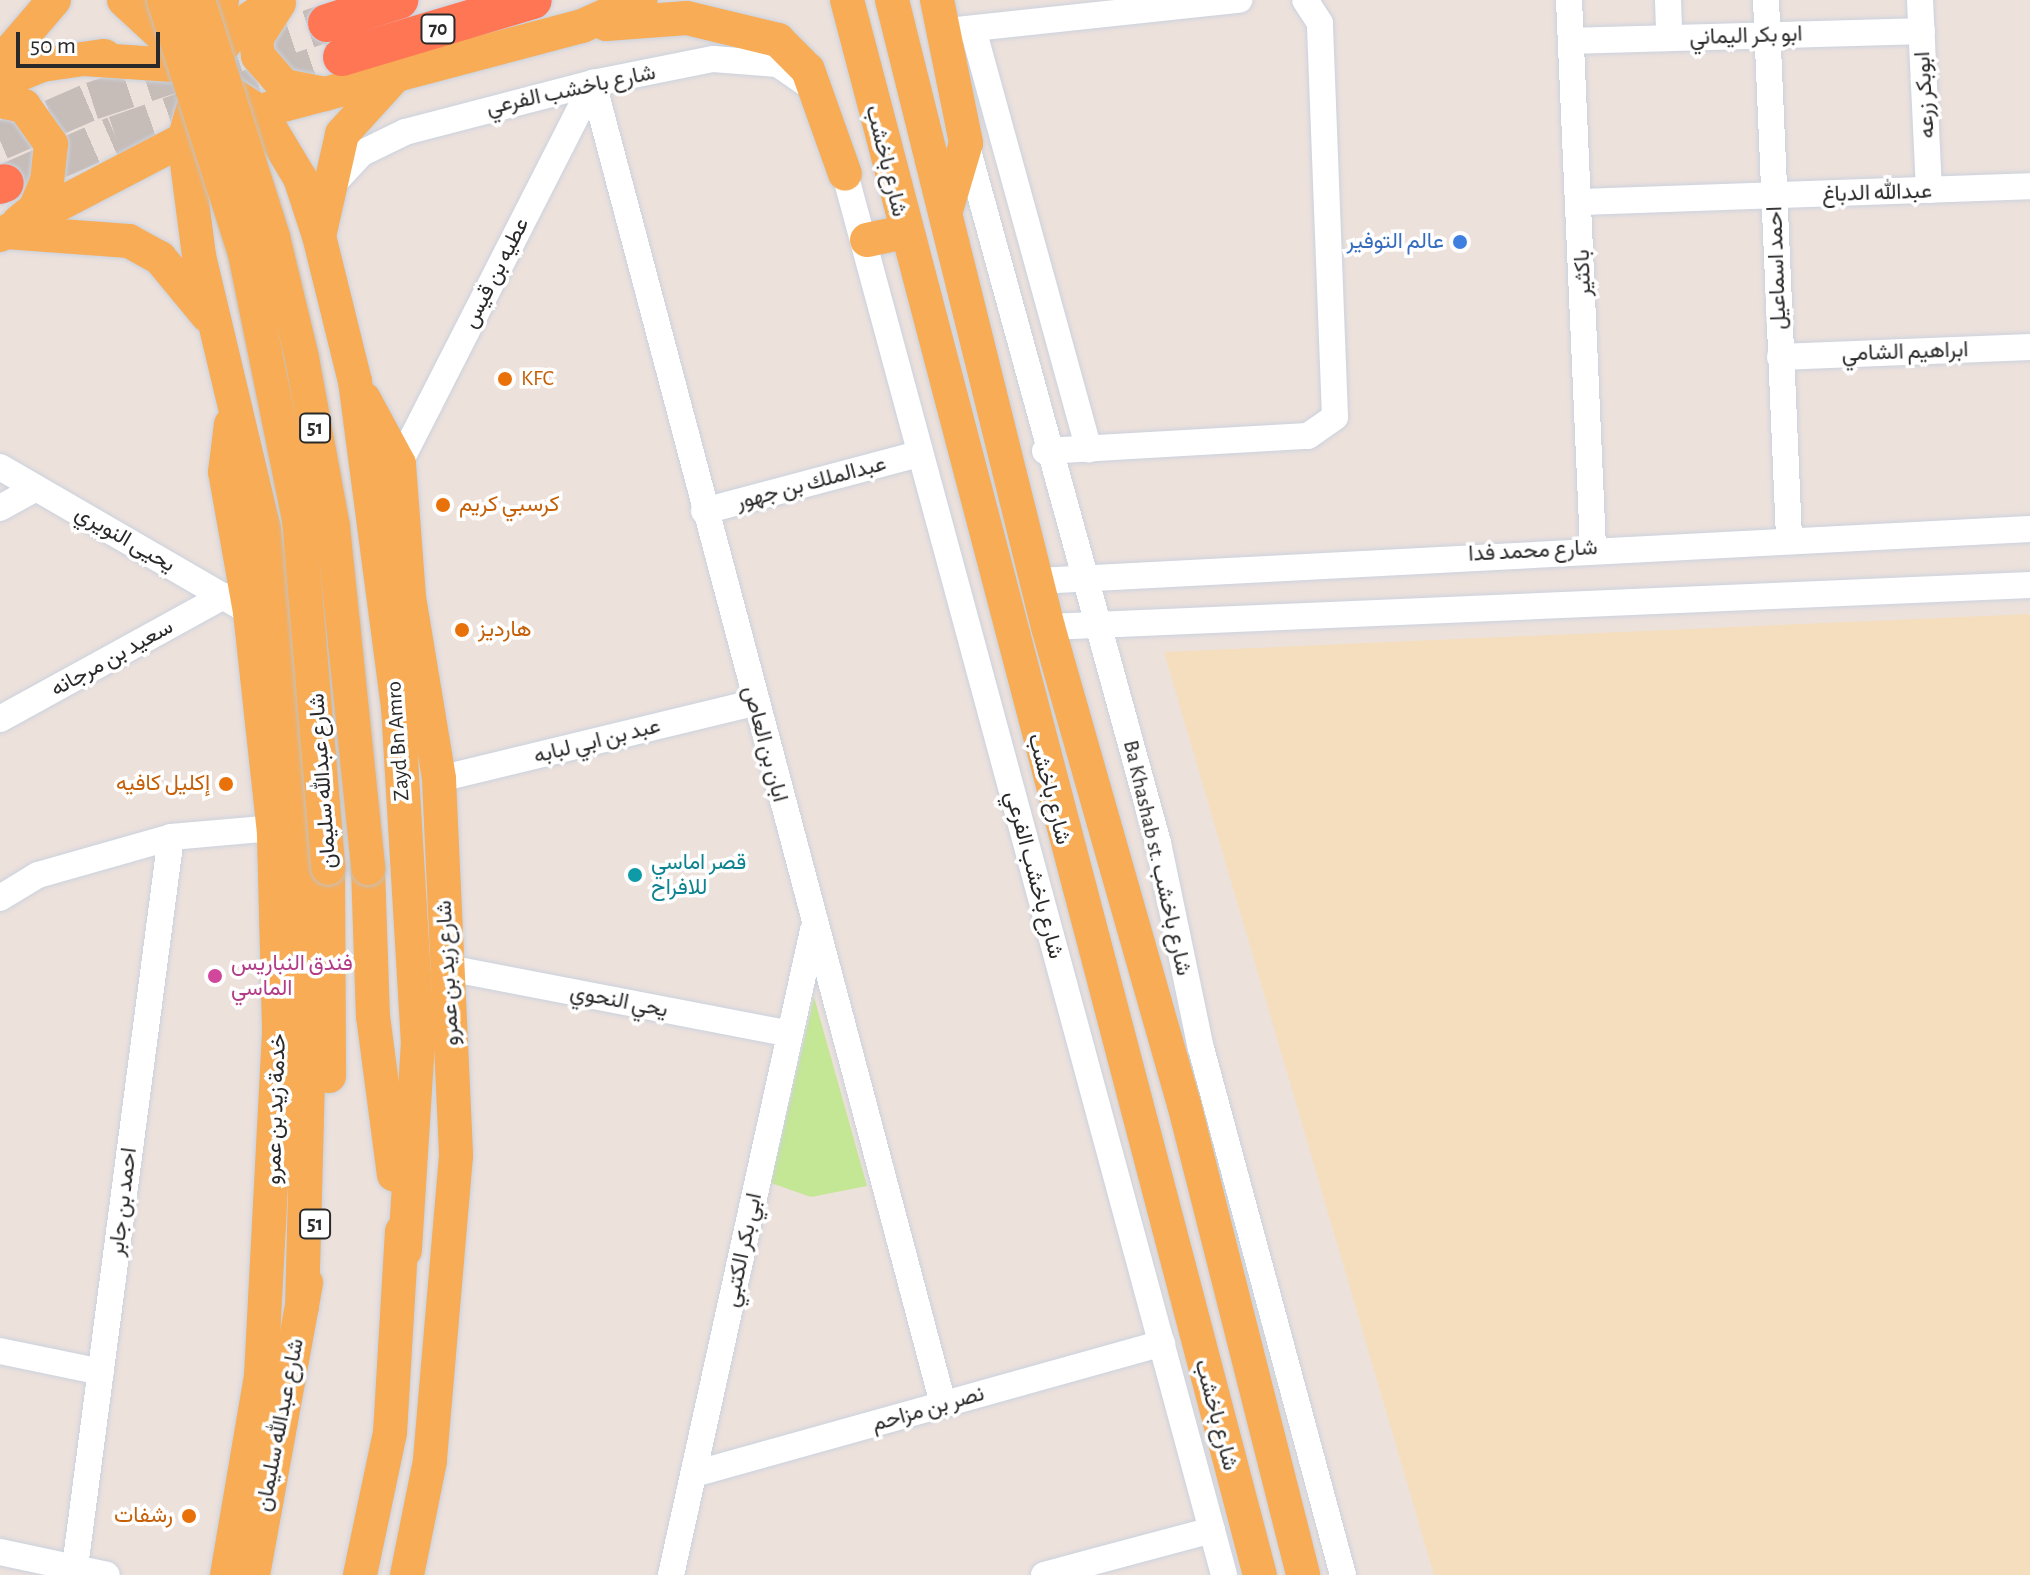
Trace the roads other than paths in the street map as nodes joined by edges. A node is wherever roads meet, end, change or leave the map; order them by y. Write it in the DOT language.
graph roads {
  1 [pos="54,0"];
  2 [pos="124,0"];
  3 [pos="164,0"];
  4 [pos="270,0"];
  5 [pos="280,0"];
  6 [pos="399,0"];
  7 [pos="533,0"];
  8 [pos="641,0"];
  9 [pos="847,0"];
  10 [pos="892,0"];
  11 [pos="1239,0"];
  12 [pos="1305,0"];
  13 [pos="1569,0"];
  14 [pos="1668,0"];
  15 [pos="1766,0"];
  16 [pos="1920,0"];
  17 [pos="212,9"];
  18 [pos="950,20"];
  19 [pos="582,26"];
  20 [pos="1922,31"];
  21 [pos="1768,35"];
  22 [pos="1669,38"];
  23 [pos="1571,41"];
  24 [pos="164,45"];
  25 [pos="84,59"];
  26 [pos="0,63"];
  27 [pos="204,72"];
  28 [pos="401,72"];
  29 [pos="0,82"];
  30 [pos="593,83"];
  31 [pos="332,95"];
  32 [pos="0,101"];
  33 [pos="823,103"];
  34 [pos="261,113"];
  35 [pos="996,116"];
  36 [pos="964,133"];
  37 [pos="184,140"];
  38 [pos="845,174"];
  39 [pos="120,176"];
  40 [pos="2030,186"];
  41 [pos="1929,190"];
  42 [pos="326,192"];
  43 [pos="1775,197"];
  44 [pos="1580,202"];
  45 [pos="946,211"];
  46 [pos="904,232"];
  47 [pos="3,233"];
  48 [pos="319,236"];
  49 [pos="867,240"];
  50 [pos="1041,278"];
  51 [pos="1009,310"];
  52 [pos="215,329"];
  53 [pos="2030,347"];
  54 [pos="1780,357"];
  55 [pos="355,381"];
  56 [pos="234,404"];
  57 [pos="1089,449"];
  58 [pos="1045,451"];
  59 [pos="918,454"];
  60 [pos="399,464"];
  61 [pos="0,467"];
  62 [pos="36,488"];
  63 [pos="0,508"];
  64 [pos="704,511"];
  65 [pos="2030,529"];
  66 [pos="1789,537"];
  67 [pos="1593,547"];
  68 [pos="1086,576"];
  69 [pos="1037,581"];
  70 [pos="2030,585"];
  71 [pos="237,604"];
  72 [pos="1097,624"];
  73 [pos="1048,627"];
  74 [pos="754,703"];
  75 [pos="398,707"];
  76 [pos="0,719"];
  77 [pos="432,726"];
  78 [pos="440,787"];
  79 [pos="404,819"];
  80 [pos="273,828"];
  81 [pos="171,837"];
  82 [pos="0,898"];
  83 [pos="814,926"];
  84 [pos="448,968"];
  85 [pos="1103,994"];
  86 [pos="1070,1003"];
  87 [pos="790,1034"];
  88 [pos="1184,1104"];
  89 [pos="1241,1196"];
  90 [pos="405,1251"];
  91 [pos="302,1307"];
  92 [pos="1162,1343"];
  93 [pos="0,1351"];
  94 [pos="101,1372"];
  95 [pos="943,1404"];
  96 [pos="694,1474"];
  97 [pos="1212,1530"];
  98 [pos="0,1552"];
  99 [pos="75,1567"];
  100 [pos="107,1575"];
  101 [pos="227,1575"];
  102 [pos="253,1575"];
  103 [pos="360,1575"];
  104 [pos="407,1575"];
  105 [pos="671,1575"];
  106 [pos="1044,1575"];
  107 [pos="1224,1575"];
  108 [pos="1260,1575"];
  109 [pos="1303,1575"];
  110 [pos="1343,1575"];
  1 -- 26 [label="main road"];
  2 -- 24 [label="main road"];
  3 -- 91 [label="main road, شارع عبدالله سليمان / 51, bridge"];
  4 -- 17 [label="main road"];
  5 -- 27 [label="main road"];
  5 -- 31 [label="main road"];
  6 -- 7 [label="highway, 70"];
  8 -- 19 [label="main road"];
  9 -- 46 [label="main road, شارع باخشب"];
  10 -- 45 [label="main road, شارع باخشب"];
  11 -- 18 [label="street"];
  12 -- 57 [label="street"];
  13 -- 23 [label="street, باكثير"];
  14 -- 22 [label="street"];
  15 -- 21 [label="street, احمد اسماعيل"];
  16 -- 20 [label="street, ابوبكر زرعه"];
  17 -- 24 [label="main road"];
  17 -- 27 [label="main road"];
  17 -- 90 [label="main road, شارع عبدالله سليمان / 51, bridge"];
  18 -- 35 [label="street"];
  18 -- 36 [label="main road"];
  19 -- 28 [label="main road"];
  19 -- 33 [label="main road"];
  20 -- 21 [label="street, ابو بكر اليماني"];
  20 -- 41 [label="street, ابوبكر زرعه"];
  21 -- 22 [label="street, ابو بكر اليماني"];
  21 -- 43 [label="street, احمد اسماعيل"];
  22 -- 23 [label="street, ابو بكر اليماني"];
  23 -- 44 [label="street, باكثير"];
  24 -- 25 [label="main road"];
  24 -- 27 [label="main road"];
  25 -- 27 [label="main road"];
  25 -- 29 [label="main road"];
  27 -- 31 [label="main road"];
  27 -- 34 [label="main road"];
  27 -- 37 [label="main road"];
  27 -- 39 [label="main road"];
  28 -- 31 [label="main road"];
  28 -- 42 [label="main road"];
  30 -- 33 [label="street, شارع باخشب الفرعي"];
  30 -- 42 [label="street, شارع باخشب الفرعي"];
  30 -- 60 [label="street, عطيه بن قيس"];
  30 -- 64 [label="street, ابان بن العاص"];
  31 -- 34 [label="main road"];
  32 -- 47 [label="main road"];
  33 -- 38 [label="main road"];
  34 -- 37 [label="main road"];
  34 -- 48 [label="main road, Zayd Bn Amro"];
  35 -- 36 [label="street"];
  35 -- 50 [label="street"];
  36 -- 45 [label="main road"];
  36 -- 51 [label="street, Ba Khashab st. شارع باخشب"];
  37 -- 39 [label="main road"];
  37 -- 52 [label="main road"];
  38 -- 49 [label="street, شارع باخشب الفرعي"];
  39 -- 47 [label="main road"];
  40 -- 41 [label="street, عبدالله الدباغ"];
  41 -- 43 [label="street, عبدالله الدباغ"];
  42 -- 48 [label="main road"];
  43 -- 44 [label="street, عبدالله الدباغ"];
  43 -- 54 [label="street, احمد اسماعيل"];
  44 -- 67 [label="street, باكثير"];
  45 -- 69 [label="main road, شارع باخشب"];
  46 -- 49 [label="main road"];
  46 -- 85 [label="main road, شارع باخشب"];
  47 -- 52 [label="main road"];
  48 -- 55 [label="main road, Zayd Bn Amro"];
  49 -- 59 [label="street, شارع باخشب الفرعي"];
  50 -- 51 [label="street"];
  50 -- 57 [label="street"];
  51 -- 58 [label="street, Ba Khashab st. شارع باخشب"];
  52 -- 56 [label="main road"];
  53 -- 54 [label="street, ابراهيم الشامي"];
  54 -- 66 [label="street, احمد اسماعيل"];
  55 -- 60 [label="main road, شارع زيد بن عمرو"];
  55 -- 75 [label="main road, Zayd Bn Amro"];
  56 -- 71 [label="main road, خدمة زيد بن عمرو"];
  56 -- 91 [label="main road"];
  57 -- 58 [label="street"];
  58 -- 68 [label="street, Ba Khashab st. شارع باخشب"];
  59 -- 64 [label="street, عبدالملك بن جهور"];
  59 -- 86 [label="street, شارع باخشب الفرعي"];
  60 -- 77 [label="main road, شارع زيد بن عمرو"];
  61 -- 62 [label="street, يحيى النويري"];
  62 -- 63 [label="street"];
  62 -- 71 [label="street, يحيى النويري"];
  64 -- 74 [label="street, ابان بن العاص"];
  65 -- 66 [label="street, شارع محمد فدا"];
  66 -- 67 [label="street, شارع محمد فدا"];
  67 -- 68 [label="street, شارع محمد فدا"];
  68 -- 69 [label="street, شارع محمد فدا"];
  68 -- 72 [label="street, Ba Khashab st. شارع باخشب"];
  69 -- 73 [label="main road, شارع باخشب"];
  70 -- 72 [label="street"];
  71 -- 76 [label="street, سعيد بن مرجانه"];
  71 -- 80 [label="main road, خدمة زيد بن عمرو"];
  72 -- 73 [label="street"];
  72 -- 89 [label="street, Ba Khashab st. شارع باخشب"];
  73 -- 88 [label="main road, شارع باخشب"];
  74 -- 78 [label="street, عبد بن ابي لبابه"];
  74 -- 83 [label="street, ابان بن العاص"];
  75 -- 77 [label="main road"];
  75 -- 79 [label="main road, Zayd Bn Amro"];
  77 -- 78 [label="main road, شارع زيد بن عمرو"];
  78 -- 79 [label="main road"];
  78 -- 84 [label="main road, شارع زيد بن عمرو"];
  79 -- 90 [label="main road, Zayd Bn Amro"];
  80 -- 81 [label="street"];
  80 -- 101 [label="main road, خدمة زيد بن عمرو"];
  81 -- 82 [label="street"];
  81 -- 94 [label="street, احمد بن جابر"];
  83 -- 87 [label="street, ابي بكر الكتبي"];
  83 -- 95 [label="street, ابان بن العاص"];
  84 -- 87 [label="street, يحي النحوي"];
  84 -- 104 [label="main road, شارع زيد بن عمرو"];
  85 -- 86 [label="street"];
  85 -- 108 [label="main road, شارع باخشب"];
  86 -- 92 [label="street, شارع باخشب الفرعي"];
  87 -- 96 [label="street, ابي بكر الكتبي"];
  88 -- 89 [label="street"];
  88 -- 109 [label="main road, شارع باخشب"];
  89 -- 110 [label="street, Ba Khashab st. شارع باخشب"];
  90 -- 103 [label="main road, شارع عبدالله سليمان / 51"];
  91 -- 102 [label="main road, شارع عبدالله سليمان / 51"];
  92 -- 95 [label="street, نصر بن مزاحم"];
  92 -- 97 [label="street, شارع باخشب الفرعي"];
  93 -- 94 [label="street"];
  94 -- 99 [label="street, احمد بن جابر"];
  95 -- 96 [label="street, نصر بن مزاحم"];
  96 -- 105 [label="street, ابي بكر الكتبي"];
  97 -- 106 [label="street"];
  97 -- 107 [label="street, شارع باخشب الفرعي"];
  98 -- 99 [label="street"];
  99 -- 100 [label="street"];
}
